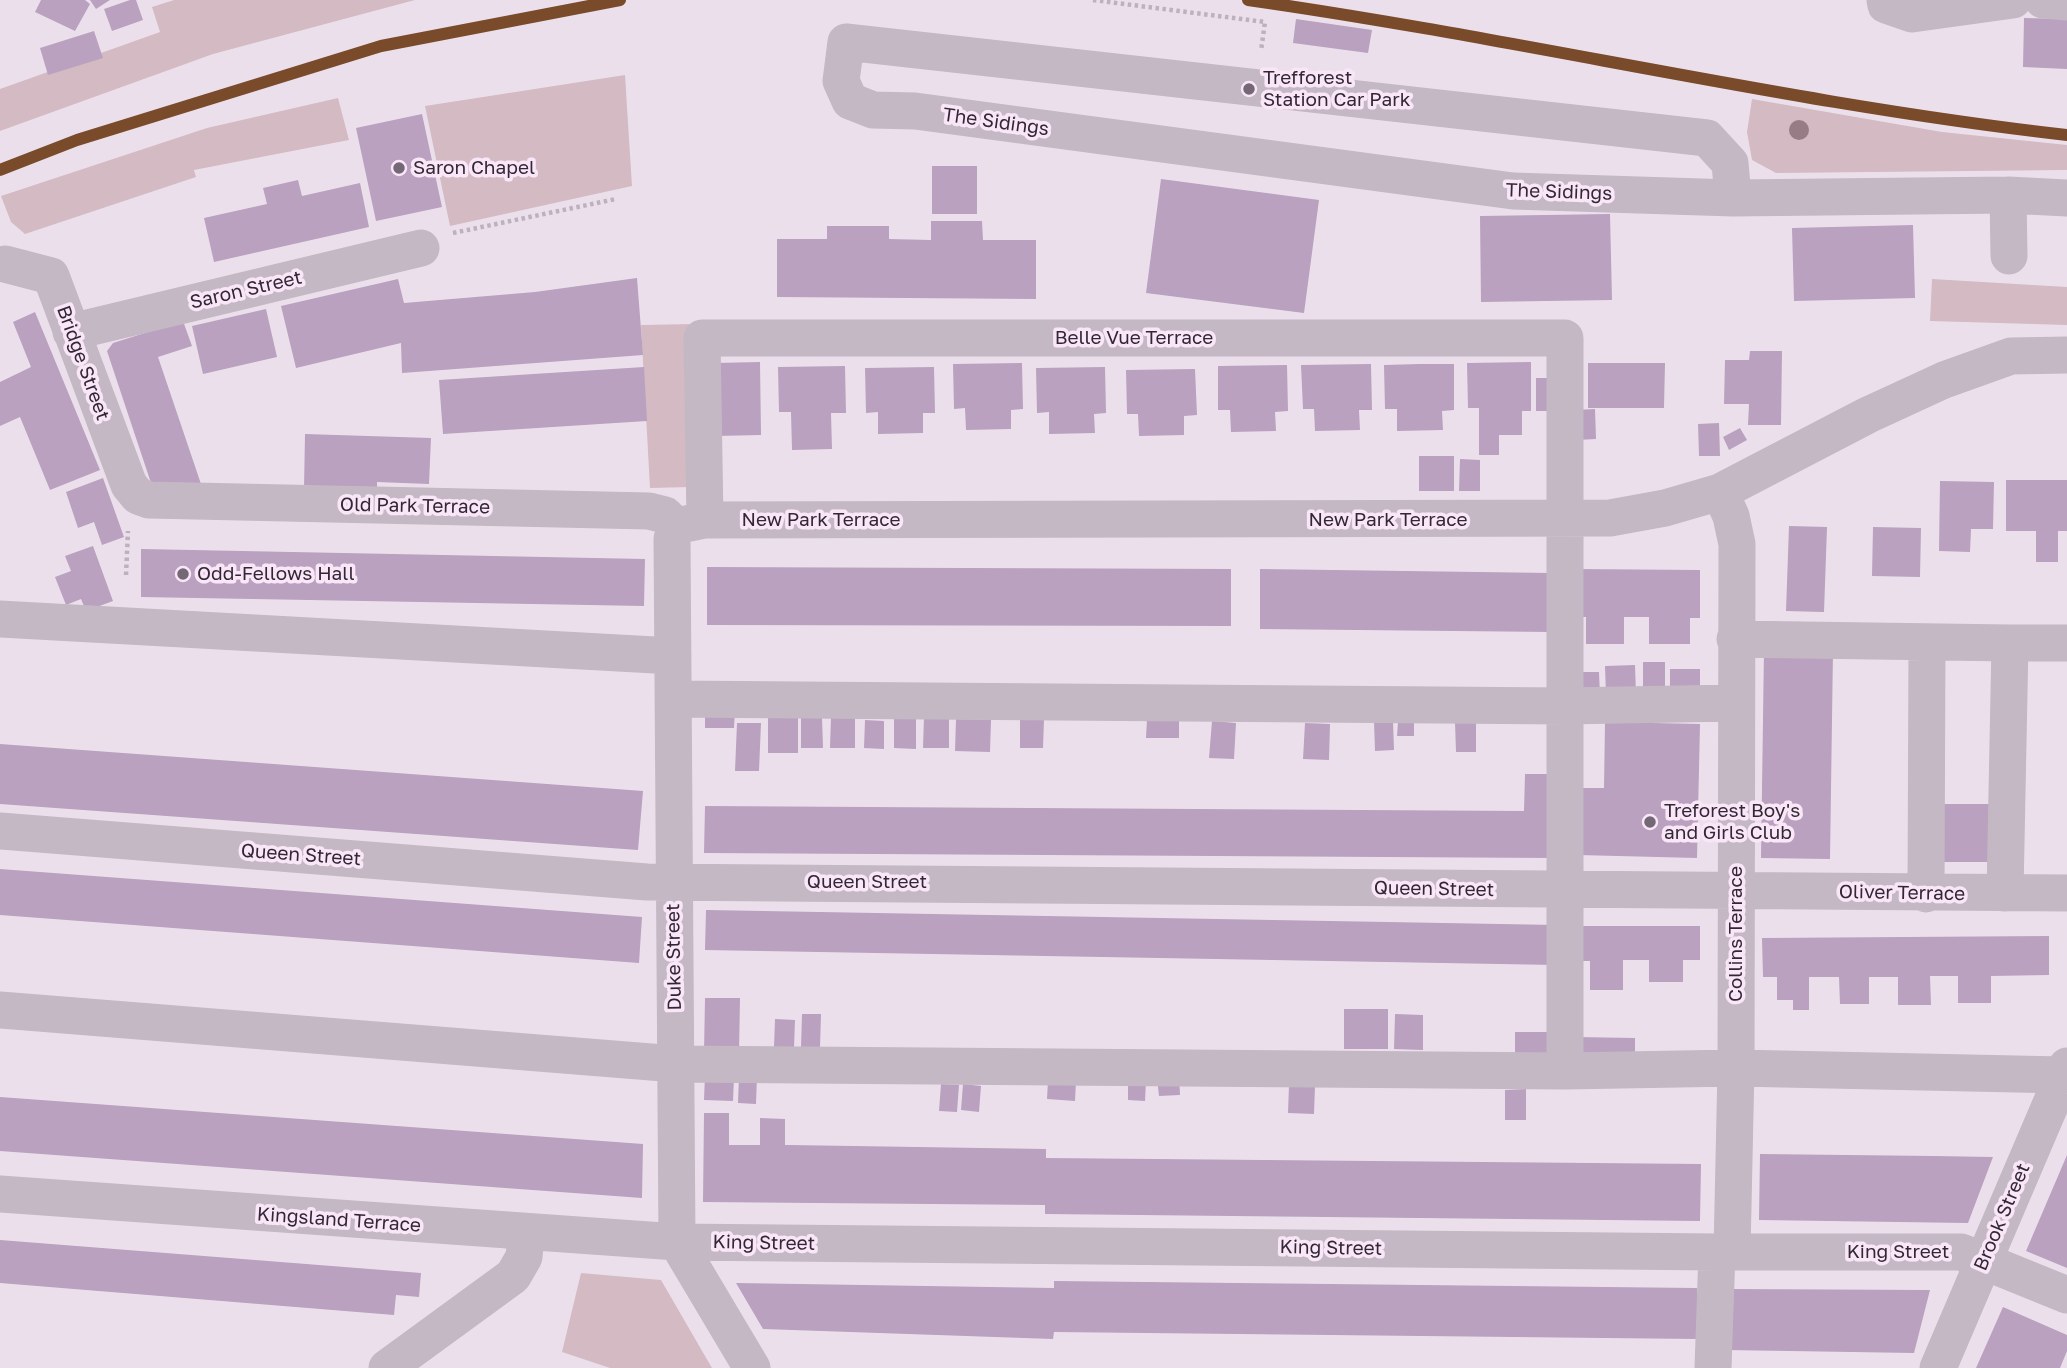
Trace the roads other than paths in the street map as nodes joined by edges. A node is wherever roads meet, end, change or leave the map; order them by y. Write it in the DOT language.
graph roads {
  1 [pos="1885,0"];
  2 [pos="2013,0"];
  3 [pos="2043,0"];
  4 [pos="2067,2"];
  5 [pos="2008,195"];
  6 [pos="1734,198"];
  7 [pos="2067,198"];
  8 [pos="422,248"];
  9 [pos="2009,256"];
  10 [pos="2,263"];
  11 [pos="71,332"];
  12 [pos="2067,355"];
  13 [pos="1720,492"];
  14 [pos="139,514"];
  15 [pos="1565,520"];
  16 [pos="690,523"];
  17 [pos="0,619"];
  18 [pos="1735,639"];
  19 [pos="1927,642"];
  20 [pos="2010,643"];
  21 [pos="2067,643"];
  22 [pos="673,656"];
  23 [pos="674,699"];
  24 [pos="1735,703"];
  25 [pos="1564,706"];
  26 [pos="0,831"];
  27 [pos="674,881"];
  28 [pos="1564,891"];
  29 [pos="1737,891"];
  30 [pos="2005,893"];
  31 [pos="2067,893"];
  32 [pos="1926,894"];
  33 [pos="0,1010"];
  34 [pos="676,1064"];
  35 [pos="1736,1068"];
  36 [pos="1565,1071"];
  37 [pos="2065,1071"];
  38 [pos="0,1194"];
  39 [pos="526,1234"];
  40 [pos="677,1242"];
  41 [pos="1724,1252"];
  42 [pos="1984,1260"];
  43 [pos="2067,1295"];
  44 [pos="387,1368"];
  45 [pos="752,1368"];
  46 [pos="1713,1368"];
  47 [pos="1938,1368"];
  1 -- 2 [label="street"];
  3 -- 4 [label="street"];
  5 -- 6 [label="street, The Sidings"];
  5 -- 7 [label="street, The Sidings"];
  5 -- 9 [label="street"];
  6 -- 6 [label="street, The Sidings"];
  8 -- 11 [label="street, Saron Street"];
  10 -- 11 [label="street, Bridge Street"];
  11 -- 14 [label="street, Bridge Street"];
  12 -- 13 [label="street, New Park Terrace"];
  13 -- 15 [label="street, New Park Terrace"];
  13 -- 18 [label="street, Collins Terrace"];
  14 -- 16 [label="street, Old Park Terrace"];
  15 -- 16 [label="street, New Park Terrace"];
  15 -- 16 [label="street, Belle Vue Terrace"];
  15 -- 25 [label="street"];
  16 -- 22 [label="street, Duke Street"];
  17 -- 22 [label="street"];
  18 -- 19 [label="street"];
  18 -- 24 [label="street, Collins Terrace"];
  19 -- 20 [label="street"];
  19 -- 32 [label="street"];
  20 -- 21 [label="street"];
  20 -- 30 [label="street"];
  22 -- 23 [label="street, Duke Street"];
  23 -- 25 [label="street"];
  23 -- 27 [label="street, Duke Street"];
  24 -- 25 [label="street"];
  24 -- 29 [label="street, Collins Terrace"];
  25 -- 28 [label="street"];
  26 -- 27 [label="street, Queen Street"];
  27 -- 28 [label="street, Queen Street"];
  27 -- 34 [label="street, Duke Street"];
  28 -- 29 [label="street, Queen Street"];
  28 -- 36 [label="street"];
  29 -- 32 [label="street, Oliver Terrace"];
  29 -- 35 [label="street, Collins Terrace"];
  30 -- 31 [label="street, Oliver Terrace"];
  30 -- 32 [label="street, Oliver Terrace"];
  33 -- 34 [label="street"];
  34 -- 36 [label="street"];
  34 -- 40 [label="street, Duke Street"];
  35 -- 36 [label="street"];
  35 -- 37 [label="street"];
  35 -- 41 [label="street, Collins Terrace"];
  37 -- 42 [label="street, Brook Street"];
  38 -- 39 [label="street, Kingsland Terrace"];
  39 -- 40 [label="street, Kingsland Terrace"];
  39 -- 44 [label="street"];
  40 -- 41 [label="street, King Street"];
  40 -- 45 [label="street"];
  41 -- 42 [label="street, King Street"];
  41 -- 46 [label="street, Collins Terrace"];
  42 -- 43 [label="street, King Street"];
  42 -- 47 [label="street, Brook Street"];
}
